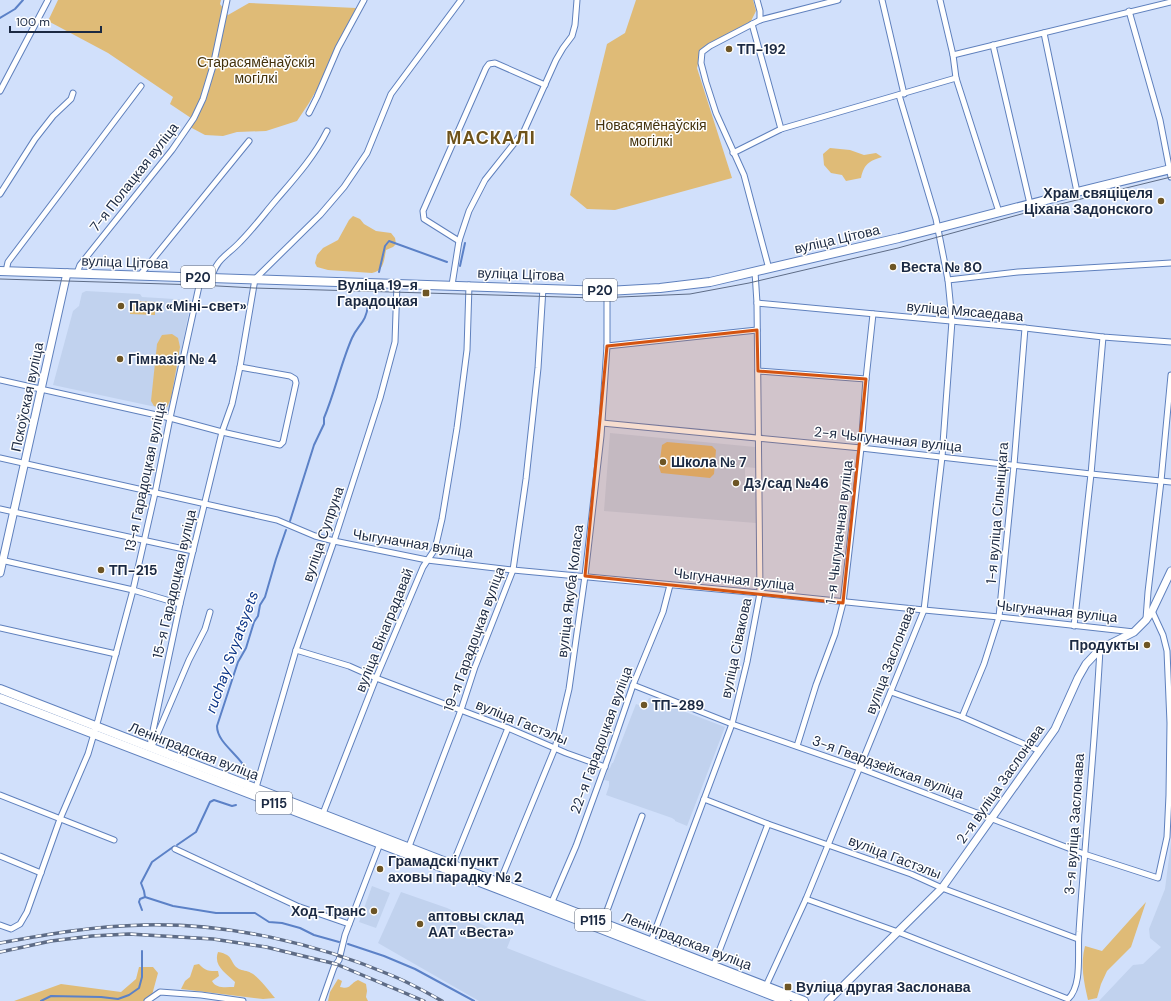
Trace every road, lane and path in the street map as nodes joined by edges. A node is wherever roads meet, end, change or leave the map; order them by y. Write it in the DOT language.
graph roads {
  1 [pos="48,0"];
  2 [pos="227,0"];
  3 [pos="364,0"];
  4 [pos="461,0"];
  5 [pos="577,0"];
  6 [pos="757,0"];
  7 [pos="838,0"];
  8 [pos="882,0"];
  9 [pos="940,0"];
  10 [pos="1171,2"];
  11 [pos="1129,11"];
  12 [pos="760,20"];
  13 [pos="752,24"];
  14 [pos="1044,33"];
  15 [pos="992,45"];
  16 [pos="953,55"];
  17 [pos="956,78"];
  18 [pos="545,85"];
  19 [pos="141,86"];
  20 [pos="0,91"];
  21 [pos="73,93"];
  22 [pos="902,94"];
  23 [pos="309,113"];
  24 [pos="781,129"];
  25 [pos="328,131"];
  26 [pos="249,141"];
  27 [pos="733,153"];
  28 [pos="1170,172"];
  29 [pos="1077,192"];
  30 [pos="0,194"];
  31 [pos="1030,204"];
  32 [pos="1000,212"];
  33 [pos="938,228"];
  34 [pos="459,240"];
  35 [pos="1171,263"];
  36 [pos="769,269"];
  37 [pos="3,271"];
  38 [pos="754,272"];
  39 [pos="67,273"];
  40 [pos="77,273"];
  41 [pos="140,275"];
  42 [pos="201,277"];
  43 [pos="212,277"];
  44 [pos="255,279"];
  45 [pos="948,280"];
  46 [pos="397,283"];
  47 [pos="452,285"];
  48 [pos="469,286"];
  49 [pos="543,288"];
  50 [pos="607,291"];
  51 [pos="757,303"];
  52 [pos="873,314"];
  53 [pos="952,321"];
  54 [pos="1025,328"];
  55 [pos="757,330"];
  56 [pos="1103,337"];
  57 [pos="1171,342"];
  58 [pos="607,346"];
  59 [pos="240,367"];
  60 [pos="758,371"];
  61 [pos="1171,375"];
  62 [pos="866,378"];
  63 [pos="0,380"];
  64 [pos="41,390"];
  65 [pos="170,418"];
  66 [pos="602,423"];
  67 [pos="222,432"];
  68 [pos="759,439"];
  69 [pos="861,448"];
  70 [pos="942,457"];
  71 [pos="0,458"];
  72 [pos="25,464"];
  73 [pos="1014,465"];
  74 [pos="1091,474"];
  75 [pos="1162,481"];
  76 [pos="1171,482"];
  77 [pos="155,493"];
  78 [pos="204,504"];
  79 [pos="0,509"];
  80 [pos="14,512"];
  81 [pos="144,540"];
  82 [pos="334,542"];
  83 [pos="193,551"];
  84 [pos="427,560"];
  85 [pos="1,561"];
  86 [pos="513,570"];
  87 [pos="1171,571"];
  88 [pos="0,573"];
  89 [pos="585,576"];
  90 [pos="670,585"];
  91 [pos="133,590"];
  92 [pos="760,593"];
  93 [pos="843,602"];
  94 [pos="180,604"];
  95 [pos="924,610"];
  96 [pos="1152,611"];
  97 [pos="210,612"];
  98 [pos="999,617"];
  99 [pos="1146,620"];
  100 [pos="1074,626"];
  101 [pos="0,628"];
  102 [pos="1134,632"];
  103 [pos="1100,649"];
  104 [pos="296,650"];
  105 [pos="116,654"];
  106 [pos="376,678"];
  107 [pos="632,685"];
  108 [pos="0,689"];
  109 [pos="891,692"];
  110 [pos="0,698"];
  111 [pos="461,710"];
  112 [pos="962,717"];
  113 [pos="732,724"];
  114 [pos="508,728"];
  115 [pos="95,731"];
  116 [pos="797,746"];
  117 [pos="556,748"];
  118 [pos="1040,751"];
  119 [pos="149,752"];
  120 [pos="605,767"];
  121 [pos="859,768"];
  122 [pos="254,792"];
  123 [pos="0,795"];
  124 [pos="1170,795"];
  125 [pos="704,799"];
  126 [pos="642,816"];
  127 [pos="322,818"];
  128 [pos="992,818"];
  129 [pos="60,819"];
  130 [pos="768,824"];
  131 [pos="114,840"];
  132 [pos="381,841"];
  133 [pos="828,845"];
  134 [pos="175,849"];
  135 [pos="407,851"];
  136 [pos="1084,854"];
  137 [pos="0,856"];
  138 [pos="451,868"];
  139 [pos="41,873"];
  140 [pos="499,886"];
  141 [pos="942,888"];
  142 [pos="806,899"];
  143 [pos="550,906"];
  144 [pos="349,924"];
  145 [pos="0,925"];
  146 [pos="601,926"];
  147 [pos="898,932"];
  148 [pos="1078,939"];
  149 [pos="650,945"];
  150 [pos="712,969"];
  151 [pos="764,989"];
  152 [pos="147,1001"];
  153 [pos="243,1001"];
  154 [pos="322,1001"];
  155 [pos="786,1001"];
  156 [pos="804,1001"];
  157 [pos="828,1001"];
  1 -- 20 [label="street"];
  2 -- 40 [label="street, 7-я Полацкая вуліца"];
  3 -- 23 [label="street"];
  4 -- 44 [label="street"];
  5 -- 18 [label="street"];
  6 -- 12 [label="street"];
  7 -- 12 [label="street"];
  8 -- 22 [label="street, вуліца Заслонава"];
  9 -- 16 [label="street"];
  10 -- 11 [label="street"];
  11 -- 14 [label="street"];
  11 -- 28 [label="street"];
  12 -- 13 [label="street"];
  13 -- 24 [label="street"];
  13 -- 27 [label="street"];
  14 -- 15 [label="street"];
  14 -- 29 [label="street"];
  15 -- 16 [label="street"];
  15 -- 31 [label="street"];
  16 -- 17 [label="street"];
  17 -- 22 [label="street"];
  17 -- 32 [label="street"];
  18 -- 34 [label="street"];
  18 -- 34 [label="street"];
  19 -- 37 [label="street"];
  21 -- 30 [label="street"];
  22 -- 24 [label="street"];
  22 -- 33 [label="street, вуліца Заслонава"];
  24 -- 27 [label="street"];
  25 -- 43 [label="street"];
  26 -- 41 [label="street"];
  27 -- 36 [label="street"];
  28 -- 29 [label="main road, вуліца Цітова / Р20"];
  29 -- 31 [label="main road, вуліца Цітова / Р20"];
  31 -- 32 [label="main road, вуліца Цітова / Р20"];
  32 -- 33 [label="main road, вуліца Цітова / Р20"];
  33 -- 36 [label="main road, вуліца Цітова / Р20"];
  33 -- 45 [label="street, вуліца Заслонава"];
  34 -- 47 [label="street"];
  35 -- 45 [label="street"];
  36 -- 38 [label="main road, вуліца Цітова / Р20"];
  37 -- 39 [label="main road, вуліца Цітова / Р20"];
  38 -- 50 [label="main road, вуліца Цітова / Р20"];
  38 -- 51 [label="street, вуліца Сівакова"];
  39 -- 40 [label="main road, вуліца Цітова / Р20"];
  39 -- 64 [label="main road, Пскоўская вуліца"];
  40 -- 41 [label="main road, вуліца Цітова / Р20"];
  41 -- 42 [label="main road, вуліца Цітова / Р20"];
  42 -- 43 [label="main road, вуліца Цітова / Р20"];
  42 -- 65 [label="street, 13-я Гарадоцкая вуліца"];
  43 -- 44 [label="main road, вуліца Цітова / Р20"];
  44 -- 46 [label="main road, вуліца Цітова / Р20"];
  44 -- 59 [label="street, 15-я Гарадоцкая вуліца"];
  45 -- 53 [label="street, вуліца Заслонава"];
  46 -- 47 [label="main road, вуліца Цітова / Р20"];
  46 -- 82 [label="street, вуліца Супруна"];
  47 -- 48 [label="main road, вуліца Цітова / Р20"];
  48 -- 49 [label="main road, вуліца Цітова / Р20"];
  48 -- 84 [label="street, вуліца Вінаградавай"];
  49 -- 50 [label="main road, вуліца Цітова / Р20"];
  49 -- 86 [label="street, 19-я Гарадоцкая вуліца"];
  50 -- 58 [label="street, вуліца Якуба Коласа"];
  51 -- 52 [label="street, вуліца Мясаедава"];
  51 -- 55 [label="street, вуліца Сівакова"];
  52 -- 53 [label="street, вуліца Мясаедава"];
  52 -- 62 [label="street, 1-я Чыгуначная вуліца"];
  53 -- 54 [label="street, вуліца Мясаедава"];
  53 -- 70 [label="street, вуліца Заслонава"];
  54 -- 56 [label="street, вуліца Мясаедава"];
  54 -- 73 [label="street, 1-я вуліца Сільніцкага"];
  55 -- 58 [label="street"];
  55 -- 60 [label="street, вуліца Сівакова"];
  56 -- 57 [label="street, вуліца Мясаедава"];
  56 -- 74 [label="street"];
  58 -- 66 [label="street, вуліца Якуба Коласа"];
  59 -- 67 [label="street, 15-я Гарадоцкая вуліца"];
  59 -- 67 [label="street"];
  60 -- 62 [label="street"];
  60 -- 68 [label="street, вуліца Сівакова"];
  61 -- 75 [label="street"];
  62 -- 69 [label="street, 1-я Чыгуначная вуліца"];
  63 -- 64 [label="street"];
  64 -- 65 [label="street"];
  64 -- 72 [label="main road, Пскоўская вуліца"];
  65 -- 67 [label="street"];
  65 -- 77 [label="street, 13-я Гарадоцкая вуліца"];
  66 -- 68 [label="street, 2-я Чыгуначная вуліца"];
  66 -- 89 [label="street, вуліца Якуба Коласа"];
  67 -- 78 [label="street, 15-я Гарадоцкая вуліца"];
  68 -- 69 [label="street, 2-я Чыгуначная вуліца"];
  68 -- 92 [label="street, вуліца Сівакова"];
  69 -- 70 [label="street, 2-я Чыгуначная вуліца"];
  69 -- 93 [label="street, 1-я Чыгуначная вуліца"];
  70 -- 73 [label="street, 2-я Чыгуначная вуліца"];
  70 -- 95 [label="street, вуліца Заслонава"];
  71 -- 72 [label="street, Чыгуначная вуліца"];
  72 -- 77 [label="street, Чыгуначная вуліца"];
  72 -- 80 [label="main road, Пскоўская вуліца"];
  73 -- 74 [label="street, 2-я Чыгуначная вуліца"];
  73 -- 98 [label="street, 1-я вуліца Сільніцкага"];
  74 -- 75 [label="street, 2-я Чыгуначная вуліца"];
  74 -- 100 [label="street"];
  75 -- 76 [label="street, 2-я Чыгуначная вуліца"];
  75 -- 99 [label="street"];
  77 -- 78 [label="street, Чыгуначная вуліца"];
  77 -- 81 [label="street, 13-я Гарадоцкая вуліца"];
  78 -- 82 [label="street, Чыгуначная вуліца"];
  78 -- 83 [label="street, 15-я Гарадоцкая вуліца"];
  79 -- 80 [label="street"];
  80 -- 81 [label="street"];
  80 -- 85 [label="main road, Пскоўская вуліца"];
  81 -- 83 [label="street"];
  81 -- 91 [label="street, 13-я Гарадоцкая вуліца"];
  82 -- 84 [label="street, Чыгуначная вуліца"];
  82 -- 104 [label="street, вуліца Супруна"];
  83 -- 94 [label="street, 15-я Гарадоцкая вуліца"];
  84 -- 86 [label="street, Чыгуначная вуліца"];
  84 -- 106 [label="street, вуліца Вінаградавай"];
  85 -- 88 [label="main road, Пскоўская вуліца"];
  85 -- 91 [label="street"];
  86 -- 89 [label="street, Чыгуначная вуліца"];
  86 -- 111 [label="street, 19-я Гарадоцкая вуліца"];
  87 -- 96 [label="main road, 2-я вуліца Заслонава"];
  89 -- 90 [label="street, Чыгуначная вуліца"];
  89 -- 117 [label="street, вуліца Якуба Коласа"];
  90 -- 92 [label="street, Чыгуначная вуліца"];
  90 -- 107 [label="street, 22-я Гарадоцкая вуліца"];
  91 -- 94 [label="street"];
  91 -- 105 [label="street, 13-я Гарадоцкая вуліца"];
  92 -- 93 [label="street, Чыгуначная вуліца"];
  92 -- 113 [label="street, вуліца Сівакова"];
  93 -- 95 [label="street, Чыгуначная вуліца"];
  93 -- 116 [label="street, 1-я Чыгуначная вуліца"];
  94 -- 119 [label="street, 15-я Гарадоцкая вуліца"];
  95 -- 98 [label="street, Чыгуначная вуліца"];
  95 -- 109 [label="street, вуліца Заслонава"];
  96 -- 99 [label="main road, 2-я вуліца Заслонава"];
  96 -- 124 [label="street"];
  97 -- 119 [label="street"];
  98 -- 100 [label="street, Чыгуначная вуліца"];
  98 -- 112 [label="street, 1-я вуліца Сільніцкага"];
  99 -- 102 [label="main road, 2-я вуліца Заслонава"];
  100 -- 102 [label="street, Чыгуначная вуліца"];
  101 -- 105 [label="street"];
  102 -- 103 [label="main road, 2-я вуліца Заслонава"];
  103 -- 118 [label="main road, 2-я вуліца Заслонава"];
  103 -- 136 [label="street, 3-я вуліца Заслонава"];
  104 -- 106 [label="street, вуліца Гастэлы"];
  104 -- 122 [label="street, вуліца Супруна"];
  105 -- 115 [label="street, 13-я Гарадоцкая вуліца"];
  106 -- 111 [label="street, вуліца Гастэлы"];
  106 -- 127 [label="street, вуліца Вінаградавай"];
  107 -- 113 [label="street, 3-я Гвардзейская вуліца"];
  107 -- 120 [label="street, 22-я Гарадоцкая вуліца"];
  108 -- 115 [label="main road, Ленінградская вуліца / Р115"];
  109 -- 112 [label="street"];
  109 -- 121 [label="street, вуліца Заслонава"];
  110 -- 115 [label="main road, Ленінградская вуліца / Р115"];
  111 -- 114 [label="street, вуліца Гастэлы"];
  111 -- 135 [label="street, 19-я Гарадоцкая вуліца"];
  112 -- 118 [label="street"];
  113 -- 116 [label="street, 3-я Гвардзейская вуліца"];
  113 -- 125 [label="street, вуліца Сівакова"];
  114 -- 117 [label="street, вуліца Гастэлы"];
  114 -- 138 [label="street"];
  115 -- 119 [label="main road, Ленінградская вуліца / Р115"];
  115 -- 129 [label="street, 13-я Гарадоцкая вуліца"];
  116 -- 121 [label="street, 3-я Гвардзейская вуліца"];
  117 -- 120 [label="street, вуліца Гастэлы"];
  117 -- 140 [label="street, вуліца Якуба Коласа"];
  118 -- 128 [label="main road, 2-я вуліца Заслонава"];
  119 -- 122 [label="main road, Ленінградская вуліца / Р115"];
  120 -- 143 [label="street, 22-я Гарадоцкая вуліца"];
  121 -- 128 [label="street, 3-я Гвардзейская вуліца"];
  121 -- 133 [label="street, вуліца Заслонава"];
  122 -- 127 [label="main road, Ленінградская вуліца / Р115"];
  123 -- 129 [label="street"];
  124 -- 136 [label="street, 3-я Гвардзейская вуліца"];
  125 -- 130 [label="street, вуліца Гастэлы"];
  125 -- 149 [label="street, вуліца Сівакова"];
  126 -- 146 [label="street"];
  127 -- 132 [label="main road, Ленінградская вуліца / Р115"];
  128 -- 136 [label="street, 3-я Гвардзейская вуліца"];
  128 -- 141 [label="main road, 2-я вуліца Заслонава"];
  129 -- 131 [label="street"];
  129 -- 139 [label="street, 13-я Гарадоцкая вуліца"];
  130 -- 133 [label="street, вуліца Гастэлы"];
  130 -- 150 [label="street"];
  132 -- 135 [label="main road, Ленінградская вуліца / Р115"];
  132 -- 144 [label="street"];
  133 -- 141 [label="street, вуліца Гастэлы"];
  133 -- 142 [label="street, вуліца Заслонава"];
  134 -- 144 [label="street"];
  135 -- 138 [label="main road, Ленінградская вуліца / Р115"];
  136 -- 148 [label="street, 3-я вуліца Заслонава"];
  137 -- 139 [label="street"];
  138 -- 140 [label="main road, Ленінградская вуліца / Р115"];
  139 -- 145 [label="street, 13-я Гарадоцкая вуліца"];
  140 -- 143 [label="main road, Ленінградская вуліца / Р115"];
  141 -- 147 [label="main road, 2-я вуліца Заслонава"];
  141 -- 148 [label="street, вуліца Гастэлы"];
  142 -- 147 [label="street"];
  142 -- 151 [label="street, вуліца Заслонава"];
  143 -- 146 [label="main road, Ленінградская вуліца / Р115"];
  144 -- 154 [label="street"];
  146 -- 149 [label="main road, Ленінградская вуліца / Р115"];
  147 -- 148 [label="street, 3-я вуліца Заслонава"];
  147 -- 157 [label="main road, 2-я вуліца Заслонава"];
  149 -- 150 [label="main road, Ленінградская вуліца / Р115"];
  150 -- 151 [label="main road, Ленінградская вуліца / Р115"];
  151 -- 155 [label="main road, Ленінградская вуліца / Р115"];
  151 -- 156 [label="main road, Ленінградская вуліца / Р115"];
  152 -- 153 [label="street"];
}
